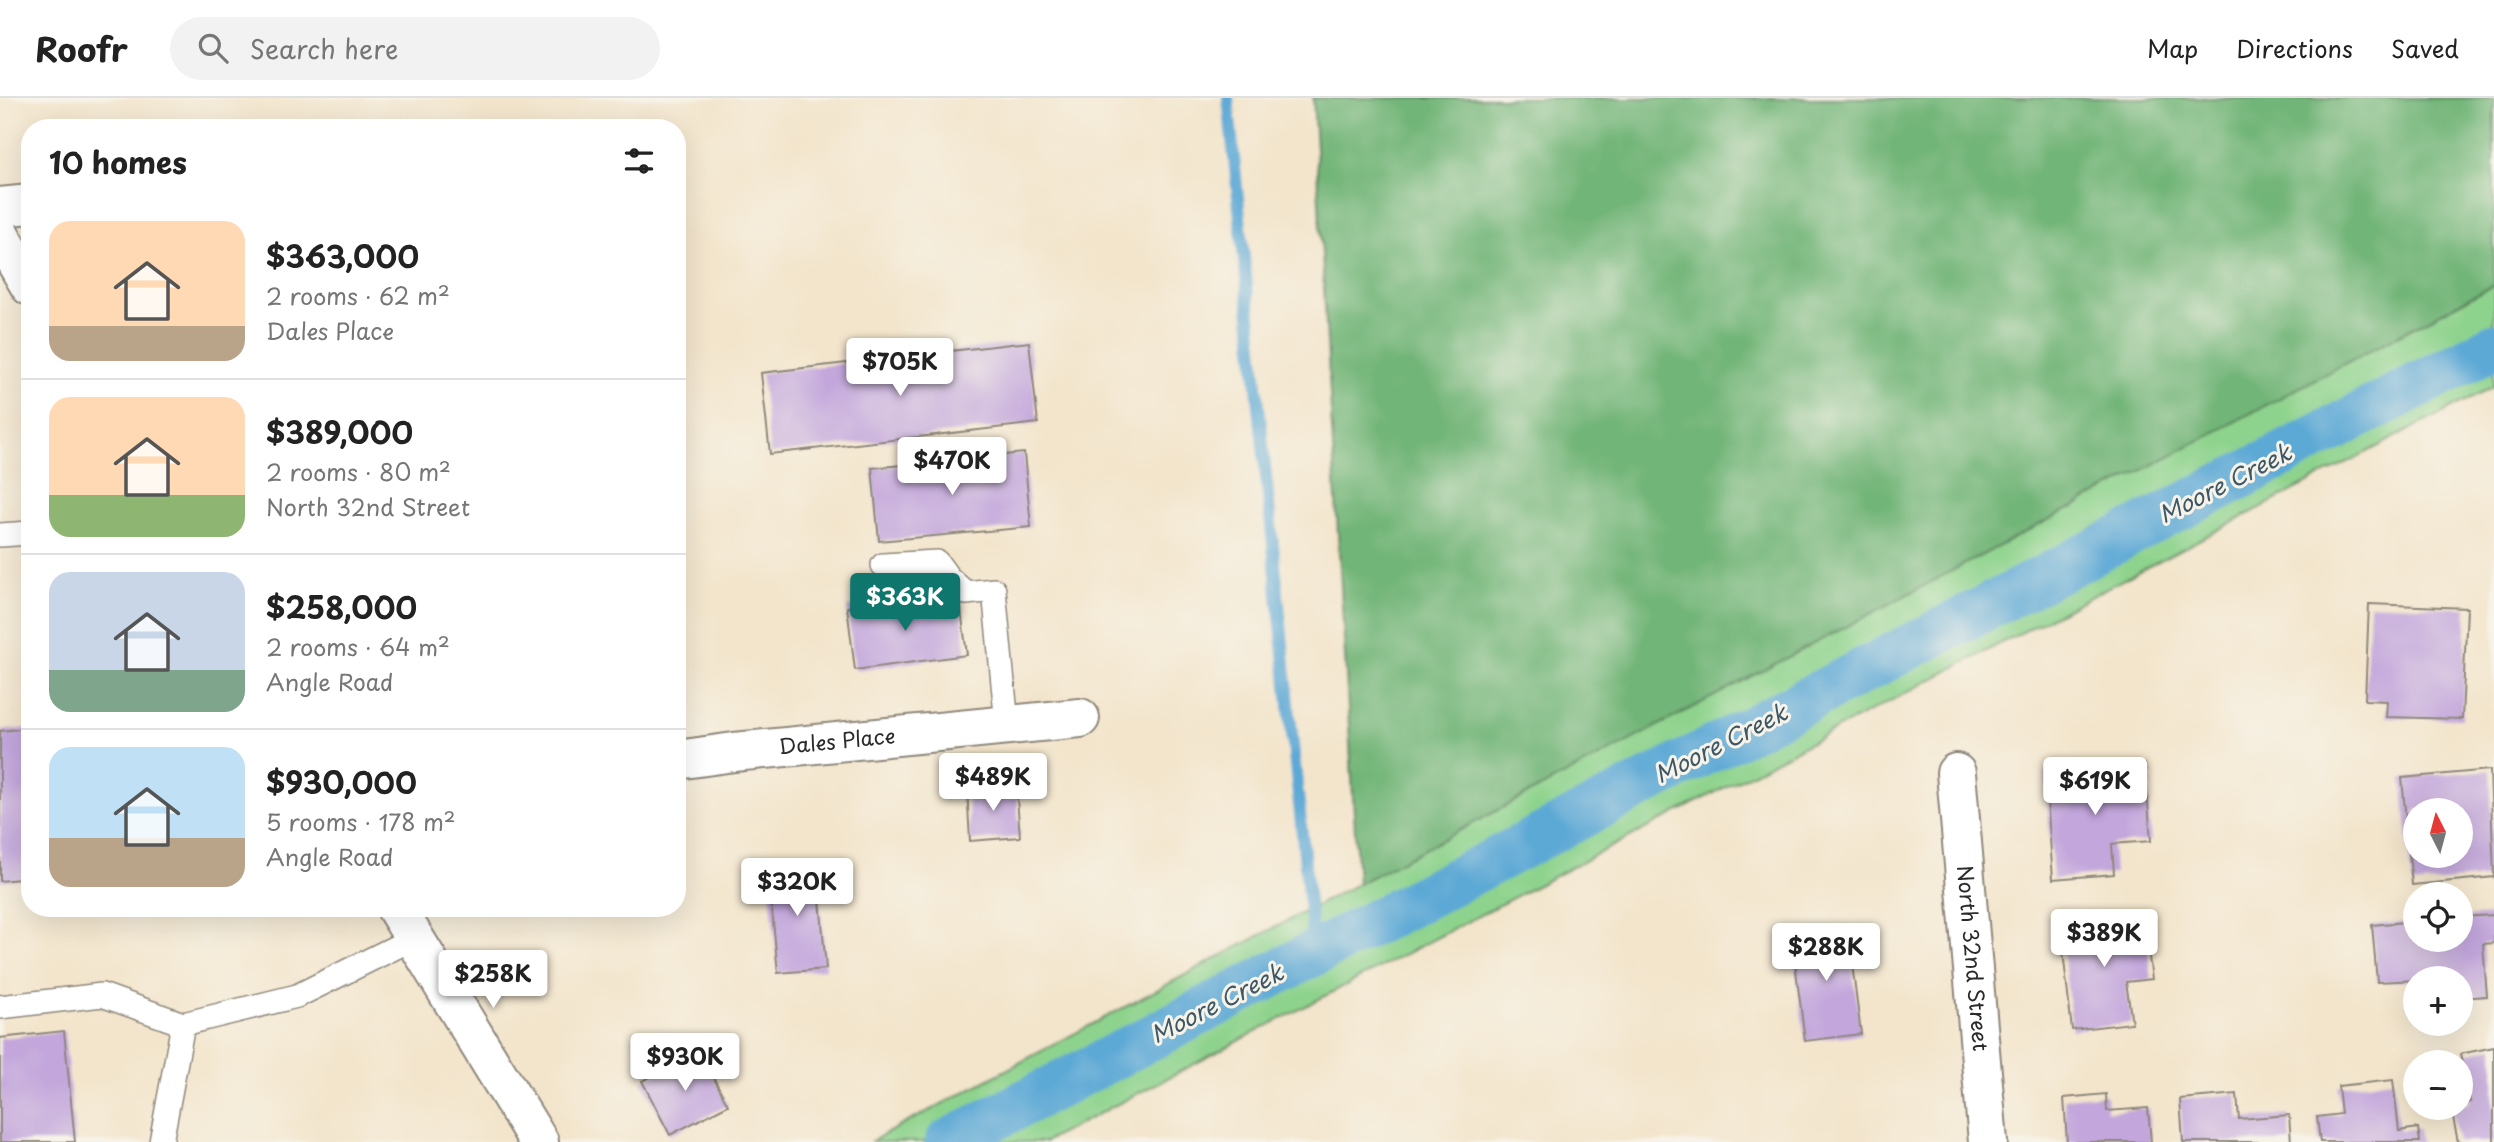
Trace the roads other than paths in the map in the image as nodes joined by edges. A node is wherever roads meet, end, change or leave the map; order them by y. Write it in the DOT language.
graph roads {
  1 [pos="21,205"];
  2 [pos="0,206"];
  3 [pos="0,235"];
  4 [pos="21,271"];
  5 [pos="21,534"];
  6 [pos="0,536"];
  7 [pos="883,565"];
  8 [pos="1080,718"];
  9 [pos="1007,725"];
  10 [pos="686,759"];
  11 [pos="1956,773"];
  12 [pos="405,923"];
  13 [pos="0,1007"];
  14 [pos="183,1024"];
  15 [pos="161,1142"];
  16 [pos="539,1142"];
  17 [pos="1989,1142"];
  1 -- 2 [label="street"];
  3 -- 4 [label="street"];
  5 -- 6 [label="lane"];
  7 -- 9 [label="lane"];
  8 -- 9 [label="street, Dales Place"];
  9 -- 10 [label="street, Dales Place"];
  11 -- 17 [label="street, North 32nd Street"];
  12 -- 14 [label="lane"];
  12 -- 16 [label="street"];
  13 -- 14 [label="lane"];
  14 -- 15 [label="lane"];
}
